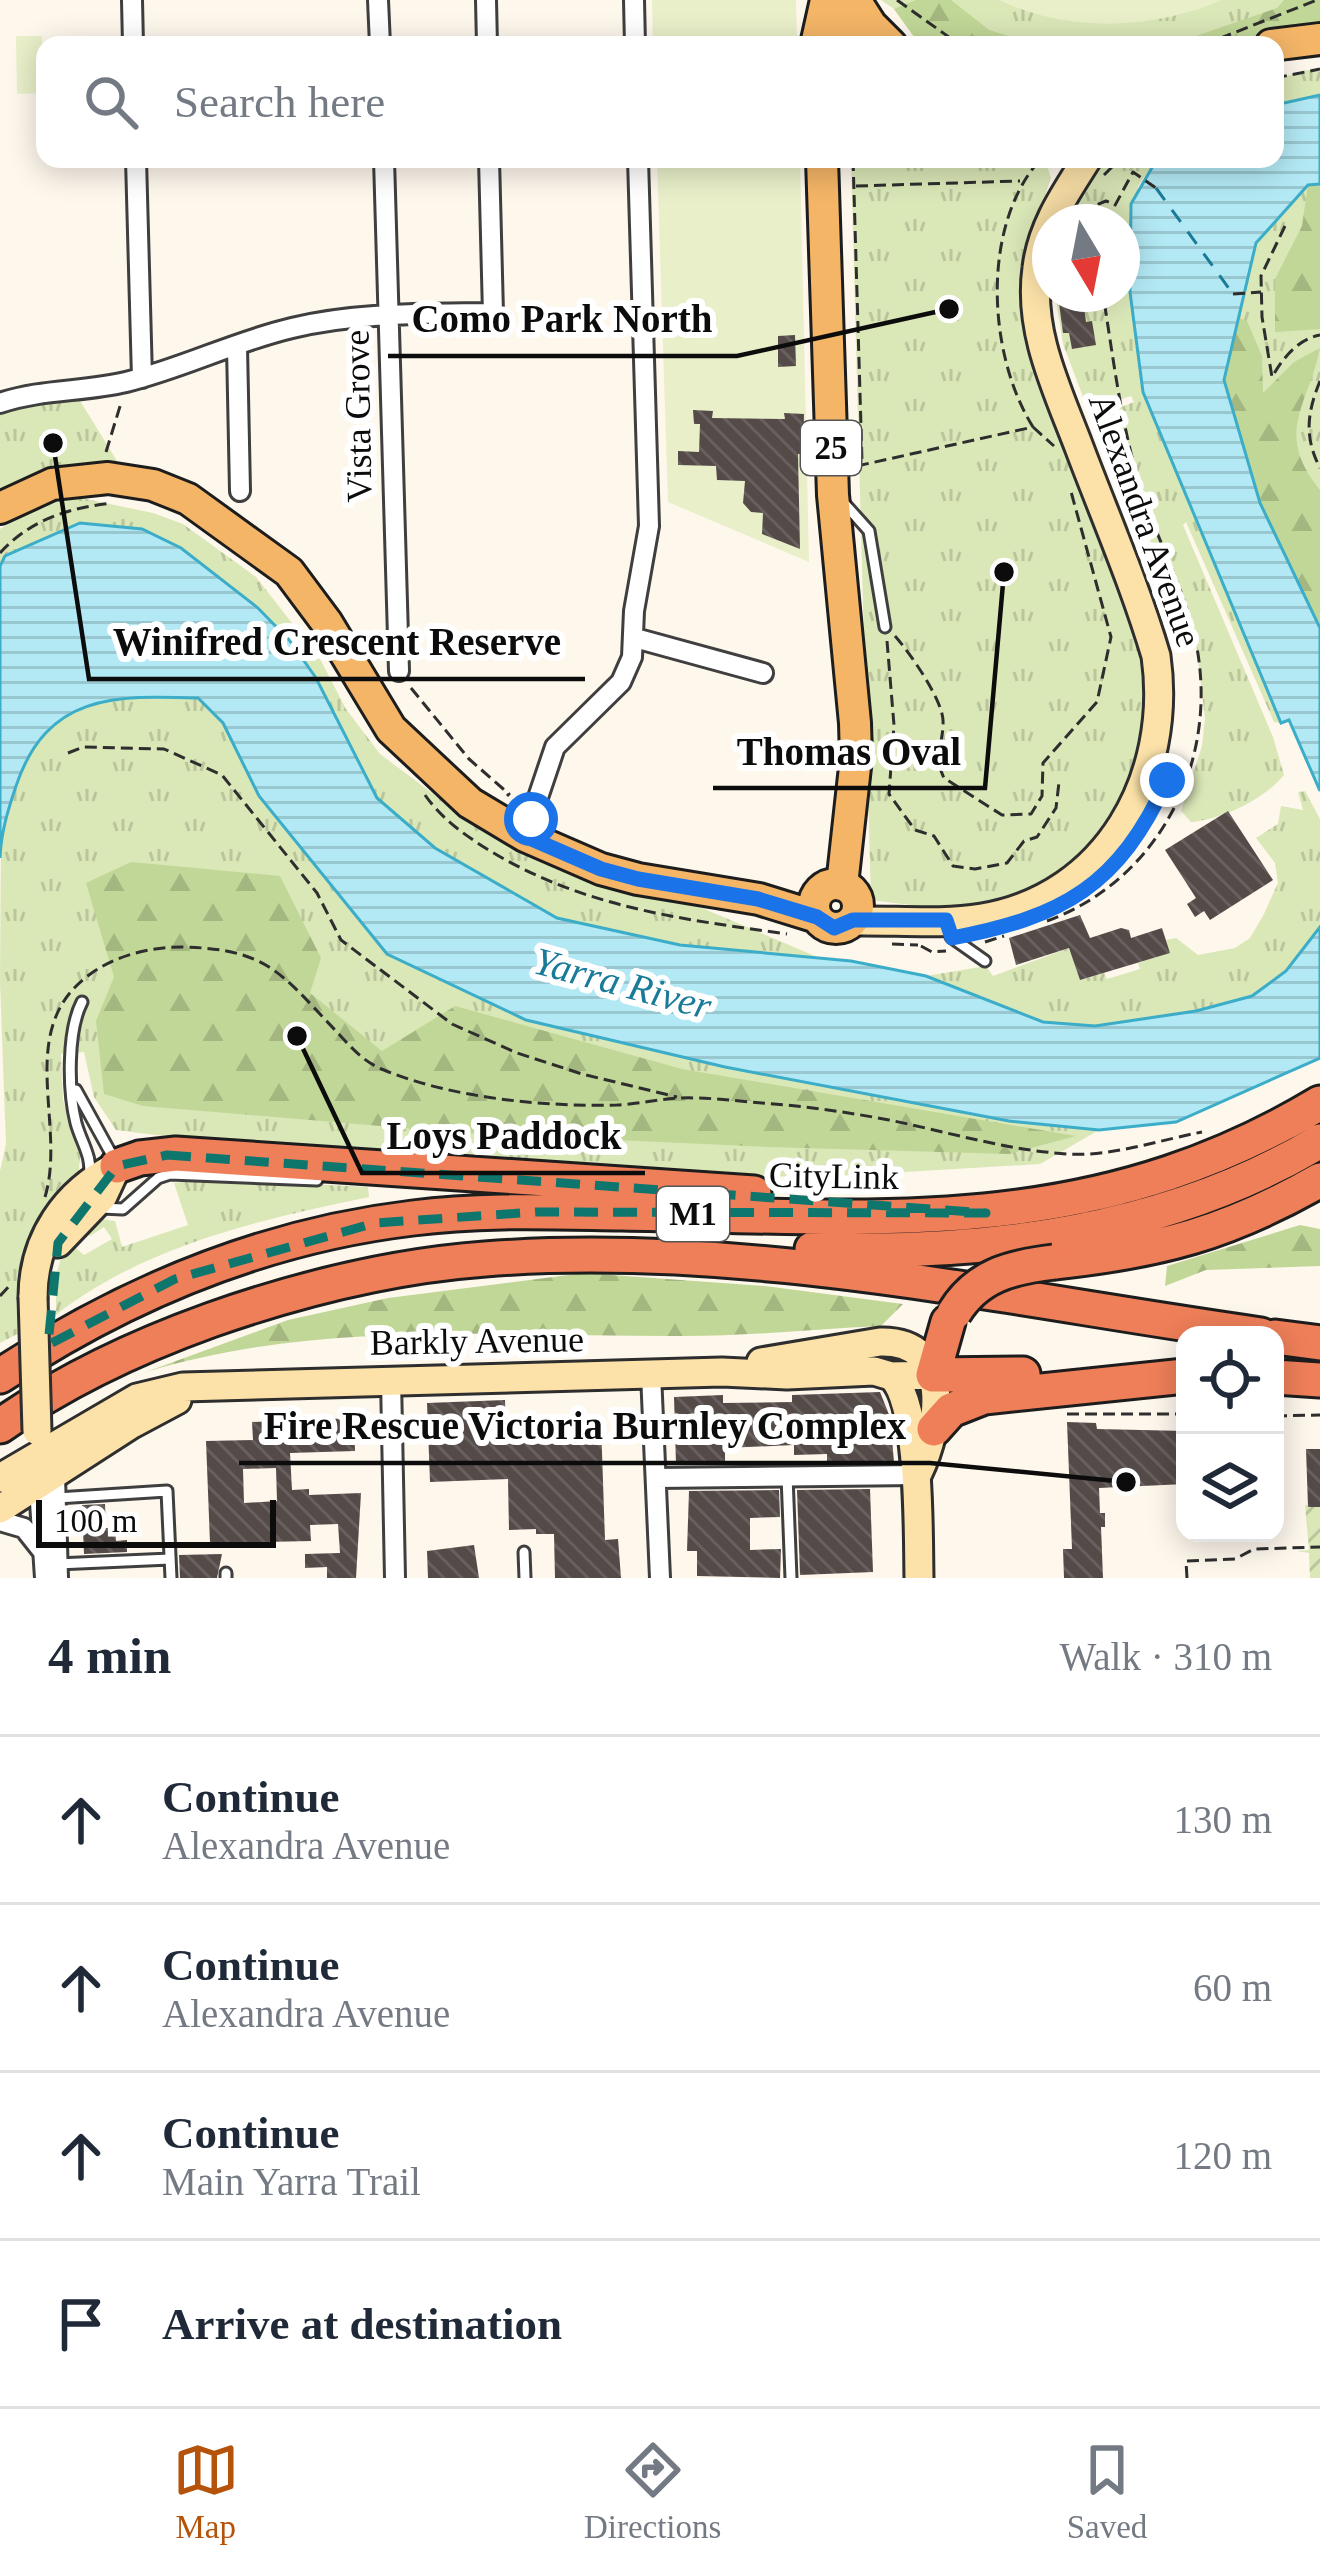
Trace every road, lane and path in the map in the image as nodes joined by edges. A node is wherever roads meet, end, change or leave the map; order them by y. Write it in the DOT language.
graph roads {
  1 [pos="132,0"];
  2 [pos="378,0"];
  3 [pos="486,0"];
  4 [pos="634,0"];
  5 [pos="828,0"];
  6 [pos="855,0"];
  7 [pos="897,0"];
  8 [pos="1314,0"];
  9 [pos="133,36"];
  10 [pos="380,36"];
  11 [pos="487,36"];
  12 [pos="635,36"];
  13 [pos="818,36"];
  14 [pos="850,36"];
  15 [pos="880,36"];
  16 [pos="947,36"];
  17 [pos="1225,36"];
  18 [pos="1320,39"];
  19 [pos="1284,43"];
  20 [pos="1320,53"];
  21 [pos="1284,62"];
  22 [pos="1320,69"];
  23 [pos="1284,76"];
  24 [pos="136,168"];
  25 [pos="384,168"];
  26 [pos="489,168"];
  27 [pos="638,168"];
  28 [pos="831,168"];
  29 [pos="837,168"];
  30 [pos="1042,168"];
  31 [pos="1053,168"];
  32 [pos="1083,168"];
  33 [pos="1022,181"];
  34 [pos="854,186"];
  35 [pos="1156,188"];
  36 [pos="1064,204"];
  37 [pos="1067,204"];
  38 [pos="1100,204"];
  39 [pos="1114,204"];
  40 [pos="1285,226"];
  41 [pos="1262,292"];
  42 [pos="1233,294"];
  43 [pos="1038,312"];
  44 [pos="1106,312"];
  45 [pos="388,315"];
  46 [pos="1320,335"];
  47 [pos="237,347"];
  48 [pos="142,378"];
  49 [pos="1320,381"];
  50 [pos="121,384"];
  51 [pos="1122,402"];
  52 [pos="0,403"];
  53 [pos="1087,412"];
  54 [pos="1033,427"];
  55 [pos="1060,454"];
  56 [pos="104,462"];
  57 [pos="862,463"];
  58 [pos="1320,469"];
  59 [pos="1065,470"];
  60 [pos="240,491"];
  61 [pos="841,500"];
  62 [pos="124,502"];
  63 [pos="0,508"];
  64 [pos="0,553"];
  65 [pos="885,627"];
  66 [pos="635,638"];
  67 [pos="763,673"];
  68 [pos="405,680"];
  69 [pos="1176,746"];
  70 [pos="68,753"];
  71 [pos="1167,780"];
  72 [pos="1059,782"];
  73 [pos="417,784"];
  74 [pos="502,803"];
  75 [pos="525,836"];
  76 [pos="1054,908"];
  77 [pos="1043,914"];
  78 [pos="830,917"];
  79 [pos="1033,926"];
  80 [pos="949,929"];
  81 [pos="915,933"];
  82 [pos="1011,933"];
  83 [pos="890,944"];
  84 [pos="965,947"];
  85 [pos="986,961"];
  86 [pos="82,1002"];
  87 [pos="74,1085"];
  88 [pos="684,1098"];
  89 [pos="1320,1103"];
  90 [pos="1212,1130"];
  91 [pos="1320,1141"];
  92 [pos="117,1166"];
  93 [pos="470,1172"];
  94 [pos="337,1180"];
  95 [pos="1320,1180"];
  96 [pos="434,1184"];
  97 [pos="68,1209"];
  98 [pos="986,1213"];
  99 [pos="31,1288"];
  100 [pos="0,1295"];
  101 [pos="1201,1326"];
  102 [pos="1284,1338"];
  103 [pos="1320,1343"];
  104 [pos="926,1365"];
  105 [pos="722,1372"];
  106 [pos="651,1374"];
  107 [pos="80,1375"];
  108 [pos="0,1376"];
  109 [pos="890,1376"];
  110 [pos="1176,1377"];
  111 [pos="1284,1378"];
  112 [pos="391,1379"];
  113 [pos="1126,1380"];
  114 [pos="1320,1380"];
  115 [pos="1053,1413"];
  116 [pos="1176,1414"];
  117 [pos="1320,1415"];
  118 [pos="1284,1416"];
  119 [pos="0,1426"];
  120 [pos="934,1429"];
  121 [pos="47,1459"];
  122 [pos="918,1474"];
  123 [pos="787,1477"];
  124 [pos="0,1478"];
  125 [pos="657,1478"];
  126 [pos="0,1509"];
  127 [pos="0,1521"];
  128 [pos="1320,1547"];
  129 [pos="524,1552"];
  130 [pos="170,1559"];
  131 [pos="51,1568"];
  132 [pos="171,1578"];
  133 [pos="395,1578"];
  134 [pos="525,1578"];
  135 [pos="660,1578"];
  136 [pos="791,1578"];
  137 [pos="919,1578"];
  138 [pos="1187,1578"];
  1 -- 9 [label="street"];
  2 -- 10 [label="street"];
  3 -- 11 [label="street"];
  4 -- 12 [label="street"];
  5 -- 13 [label="main road"];
  5 -- 14 [label="main road"];
  6 -- 15 [label="main road"];
  7 -- 16 [label="path"];
  8 -- 17 [label="path"];
  18 -- 19 [label="main road"];
  20 -- 21 [label="main road"];
  22 -- 23 [label="path"];
  24 -- 48 [label="street"];
  25 -- 45 [label="street, Vista Grove"];
  26 -- 45 [label="street"];
  27 -- 66 [label="street"];
  28 -- 61 [label="main road, 25"];
  29 -- 34 [label="path"];
  30 -- 33 [label="path"];
  31 -- 36 [label="main road, Alexandra Avenue"];
  32 -- 37 [label="main road, Alexandra Avenue"];
  33 -- 34 [label="path"];
  33 -- 54 [label="path"];
  34 -- 57 [label="path"];
  35 -- 39 [label="path"];
  38 -- 39 [label="path"];
  40 -- 41 [label="path"];
  41 -- 42 [label="path"];
  41 -- 46 [label="path"];
  43 -- 80 [label="main road, Alexandra Avenue"];
  44 -- 51 [label="path"];
  45 -- 47 [label="street"];
  45 -- 68 [label="street, Vista Grove"];
  47 -- 48 [label="street"];
  47 -- 60 [label="street"];
  48 -- 50 [label="street"];
  49 -- 58 [label="path"];
  50 -- 52 [label="street"];
  50 -- 56 [label="path"];
  51 -- 53 [label="path"];
  51 -- 79 [label="path"];
  54 -- 55 [label="path"];
  54 -- 57 [label="path"];
  57 -- 61 [label="path"];
  59 -- 65 [label="path"];
  61 -- 65 [label="lane"];
  61 -- 78 [label="main road, 25"];
  62 -- 64 [label="path"];
  63 -- 75 [label="main road, Alexandra Avenue"];
  65 -- 72 [label="path"];
  66 -- 67 [label="street"];
  66 -- 75 [label="street"];
  68 -- 74 [label="path"];
  69 -- 71 [label="path"];
  70 -- 88 [label="path"];
  73 -- 78 [label="path"];
  75 -- 78 [label="main road, Alexandra Avenue"];
  76 -- 77 [label="path"];
  78 -- 81 [label="main road, Alexandra Avenue"];
  80 -- 81 [label="main road, Alexandra Avenue"];
  80 -- 81 [label="path"];
  80 -- 84 [label="lane"];
  81 -- 83 [label="path"];
  81 -- 84 [label="path"];
  82 -- 84 [label="path"];
  84 -- 85 [label="lane"];
  86 -- 87 [label="lane"];
  87 -- 92 [label="lane"];
  87 -- 97 [label="lane"];
  88 -- 90 [label="path"];
  88 -- 97 [label="path"];
  89 -- 98 [label="highway, CityLink / M1"];
  91 -- 107 [label="highway, M1"];
  92 -- 93 [label="highway"];
  92 -- 97 [label="main road"];
  93 -- 96 [label="lane"];
  93 -- 98 [label="highway"];
  94 -- 97 [label="lane"];
  95 -- 104 [label="highway, bridge"];
  97 -- 99 [label="main road"];
  98 -- 108 [label="highway, CityLink / M1"];
  99 -- 100 [label="path"];
  99 -- 121 [label="main road"];
  101 -- 107 [label="highway, M1"];
  102 -- 103 [label="highway"];
  104 -- 105 [label="main road, Barkly Avenue"];
  104 -- 109 [label="main road"];
  104 -- 113 [label="highway"];
  104 -- 120 [label="main road"];
  105 -- 106 [label="main road, Barkly Avenue"];
  105 -- 109 [label="main road, Barkly Avenue"];
  106 -- 112 [label="main road, Barkly Avenue"];
  106 -- 125 [label="street"];
  107 -- 119 [label="highway, M1"];
  109 -- 122 [label="main road"];
  110 -- 113 [label="highway"];
  111 -- 114 [label="highway"];
  112 -- 121 [label="main road, Barkly Avenue"];
  112 -- 133 [label="street"];
  113 -- 120 [label="highway"];
  115 -- 116 [label="path"];
  117 -- 118 [label="path"];
  120 -- 122 [label="main road"];
  121 -- 124 [label="main road"];
  121 -- 126 [label="main road"];
  121 -- 130 [label="lane"];
  121 -- 131 [label="street"];
  122 -- 123 [label="street"];
  122 -- 137 [label="main road"];
  123 -- 125 [label="street"];
  123 -- 136 [label="lane"];
  125 -- 135 [label="street"];
  127 -- 131 [label="street"];
  128 -- 138 [label="path"];
  129 -- 134 [label="lane"];
  130 -- 131 [label="lane"];
  130 -- 132 [label="lane"];
}
